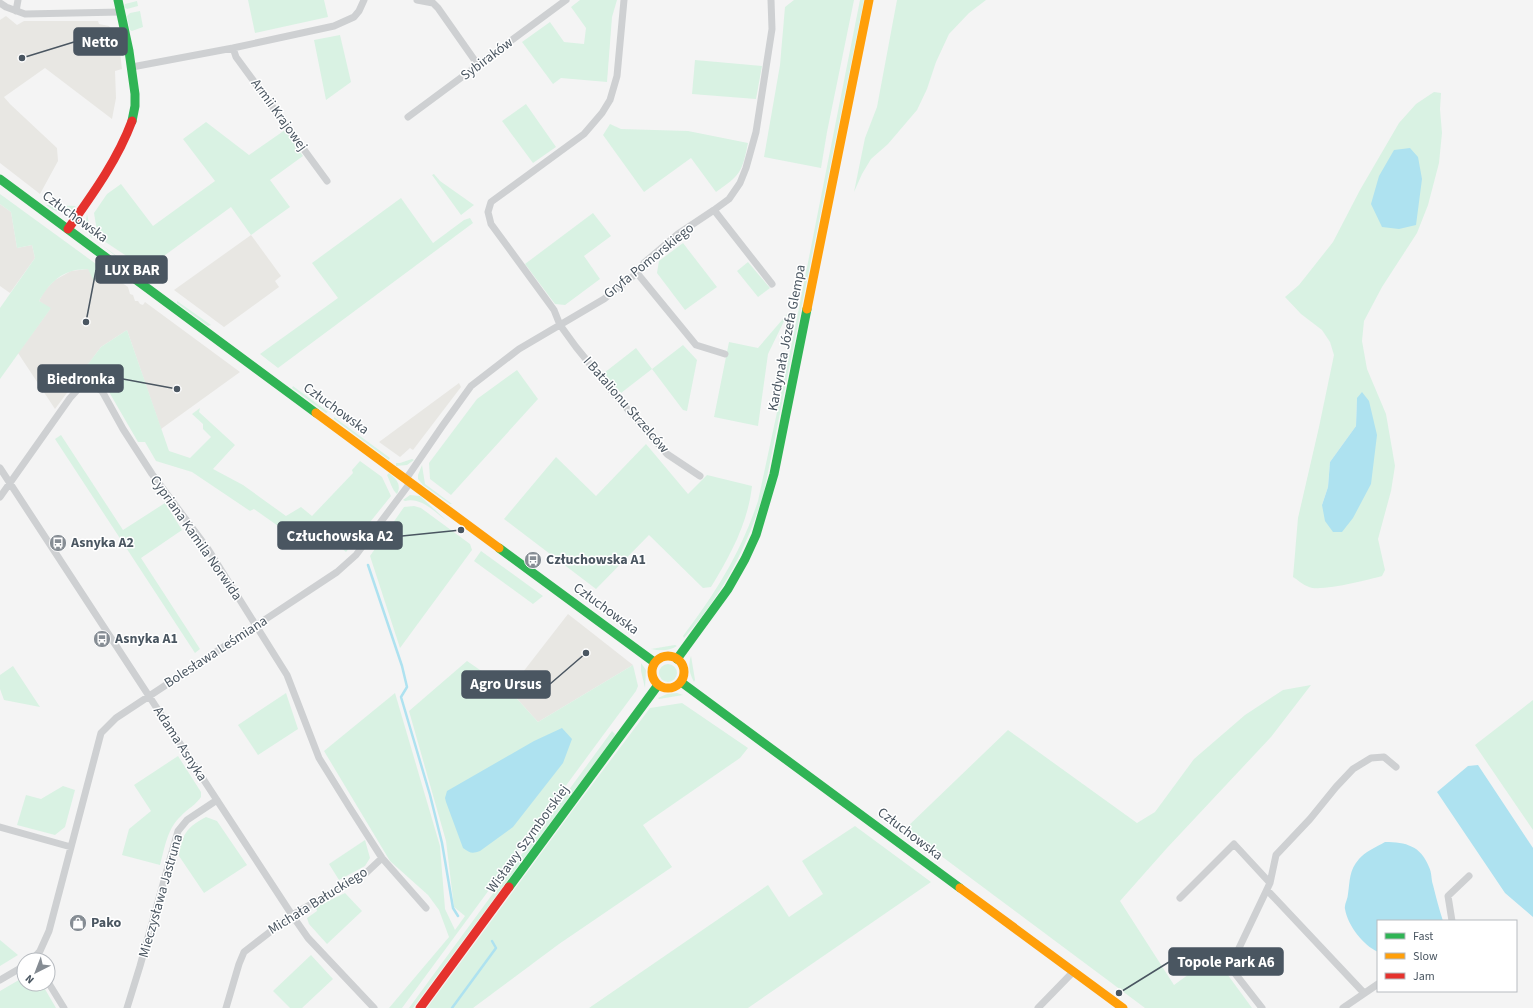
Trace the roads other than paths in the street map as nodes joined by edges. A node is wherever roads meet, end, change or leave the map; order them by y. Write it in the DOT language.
graph roads {
  1 [pos="18,0"];
  2 [pos="118,0"];
  3 [pos="364,0"];
  4 [pos="417,0"];
  5 [pos="566,0"];
  6 [pos="624,0"];
  7 [pos="771,0"];
  8 [pos="869,0"];
  9 [pos="0,3"];
  10 [pos="16,11"];
  11 [pos="121,12"];
  12 [pos="233,48"];
  13 [pos="478,65"];
  14 [pos="132,67"];
  15 [pos="408,117"];
  16 [pos="0,180"];
  17 [pos="327,182"];
  18 [pos="714,210"];
  19 [pos="68,229"];
  20 [pos="637,273"];
  21 [pos="772,284"];
  22 [pos="560,325"];
  23 [pos="725,354"];
  24 [pos="0,468"];
  25 [pos="700,476"];
  26 [pos="408,481"];
  27 [pos="10,485"];
  28 [pos="0,497"];
  29 [pos="256,626"];
  30 [pos="677,659"];
  31 [pos="654,662"];
  32 [pos="681,682"];
  33 [pos="658,686"];
  34 [pos="149,696"];
  35 [pos="1396,767"];
  36 [pos="217,800"];
  37 [pos="0,827"];
  38 [pos="71,847"];
  39 [pos="382,858"];
  40 [pos="1469,876"];
  41 [pos="1269,887"];
  42 [pos="1180,898"];
  43 [pos="426,908"];
  44 [pos="292,915"];
  45 [pos="1452,920"];
  46 [pos="38,952"];
  47 [pos="16,971"];
  48 [pos="1073,972"];
  49 [pos="0,980"];
  50 [pos="1377,985"];
  51 [pos="54,992"];
  52 [pos="1364,993"];
  53 [pos="64,1008"];
  54 [pos="127,1008"];
  55 [pos="226,1008"];
  56 [pos="374,1008"];
  57 [pos="420,1008"];
  58 [pos="1038,1008"];
  59 [pos="1123,1008"];
  60 [pos="1262,1008"];
  61 [pos="1343,1008"];
  1 -- 10 [label="street"];
  2 -- 11 [label="main road"];
  3 -- 12 [label="street"];
  4 -- 13 [label="street"];
  5 -- 13 [label="street, Sybiraków"];
  6 -- 22 [label="street, I Batalionu Strzelców"];
  7 -- 18 [label="street, Gryfa Pomorskiego"];
  8 -- 30 [label="main road, Kardynała Józefa Glempa"];
  9 -- 10 [label="street"];
  10 -- 11 [label="street"];
  11 -- 14 [label="main road"];
  12 -- 14 [label="street"];
  12 -- 17 [label="street, Armii Krajowej"];
  13 -- 15 [label="street, Sybiraków"];
  14 -- 19 [label="main road"];
  16 -- 19 [label="main road, Człuchowska"];
  18 -- 20 [label="street, Gryfa Pomorskiego"];
  18 -- 21 [label="street"];
  19 -- 26 [label="main road, Człuchowska"];
  20 -- 22 [label="street, Gryfa Pomorskiego"];
  20 -- 23 [label="street"];
  22 -- 25 [label="street, I Batalionu Strzelców"];
  22 -- 26 [label="street, Gryfa Pomorskiego"];
  24 -- 27 [label="street, Adama Asnyka"];
  26 -- 29 [label="street, Bolesława Leśmiana"];
  26 -- 31 [label="main road, Człuchowska"];
  27 -- 28 [label="street"];
  27 -- 29 [label="street, Cypriana Kamila Norwida"];
  27 -- 34 [label="street, Adama Asnyka"];
  29 -- 34 [label="street, Bolesława Leśmiana"];
  29 -- 39 [label="street, Cypriana Kamila Norwida"];
  30 -- 31 [label="main road"];
  30 -- 32 [label="main road"];
  31 -- 33 [label="main road"];
  32 -- 33 [label="main road"];
  32 -- 48 [label="main road, Człuchowska"];
  33 -- 57 [label="main road, Wisławy Szymborskiej"];
  34 -- 36 [label="street, Adama Asnyka"];
  34 -- 38 [label="street, Bolesława Leśmiana"];
  35 -- 41 [label="street"];
  36 -- 44 [label="street, Adama Asnyka"];
  36 -- 54 [label="street, Mieczysława Jastruna"];
  37 -- 38 [label="street"];
  38 -- 46 [label="street, Bolesława Leśmiana"];
  39 -- 43 [label="street, Cypriana Kamila Norwida"];
  39 -- 44 [label="street, Michała Bałuckiego"];
  40 -- 45 [label="street"];
  41 -- 42 [label="street"];
  41 -- 52 [label="street"];
  41 -- 60 [label="street"];
  44 -- 55 [label="street, Michała Bałuckiego"];
  44 -- 56 [label="street, Adama Asnyka"];
  47 -- 49 [label="street"];
  48 -- 58 [label="street"];
  48 -- 59 [label="main road, Człuchowska"];
  50 -- 52 [label="street"];
  51 -- 53 [label="street"];
  52 -- 61 [label="street"];
}
